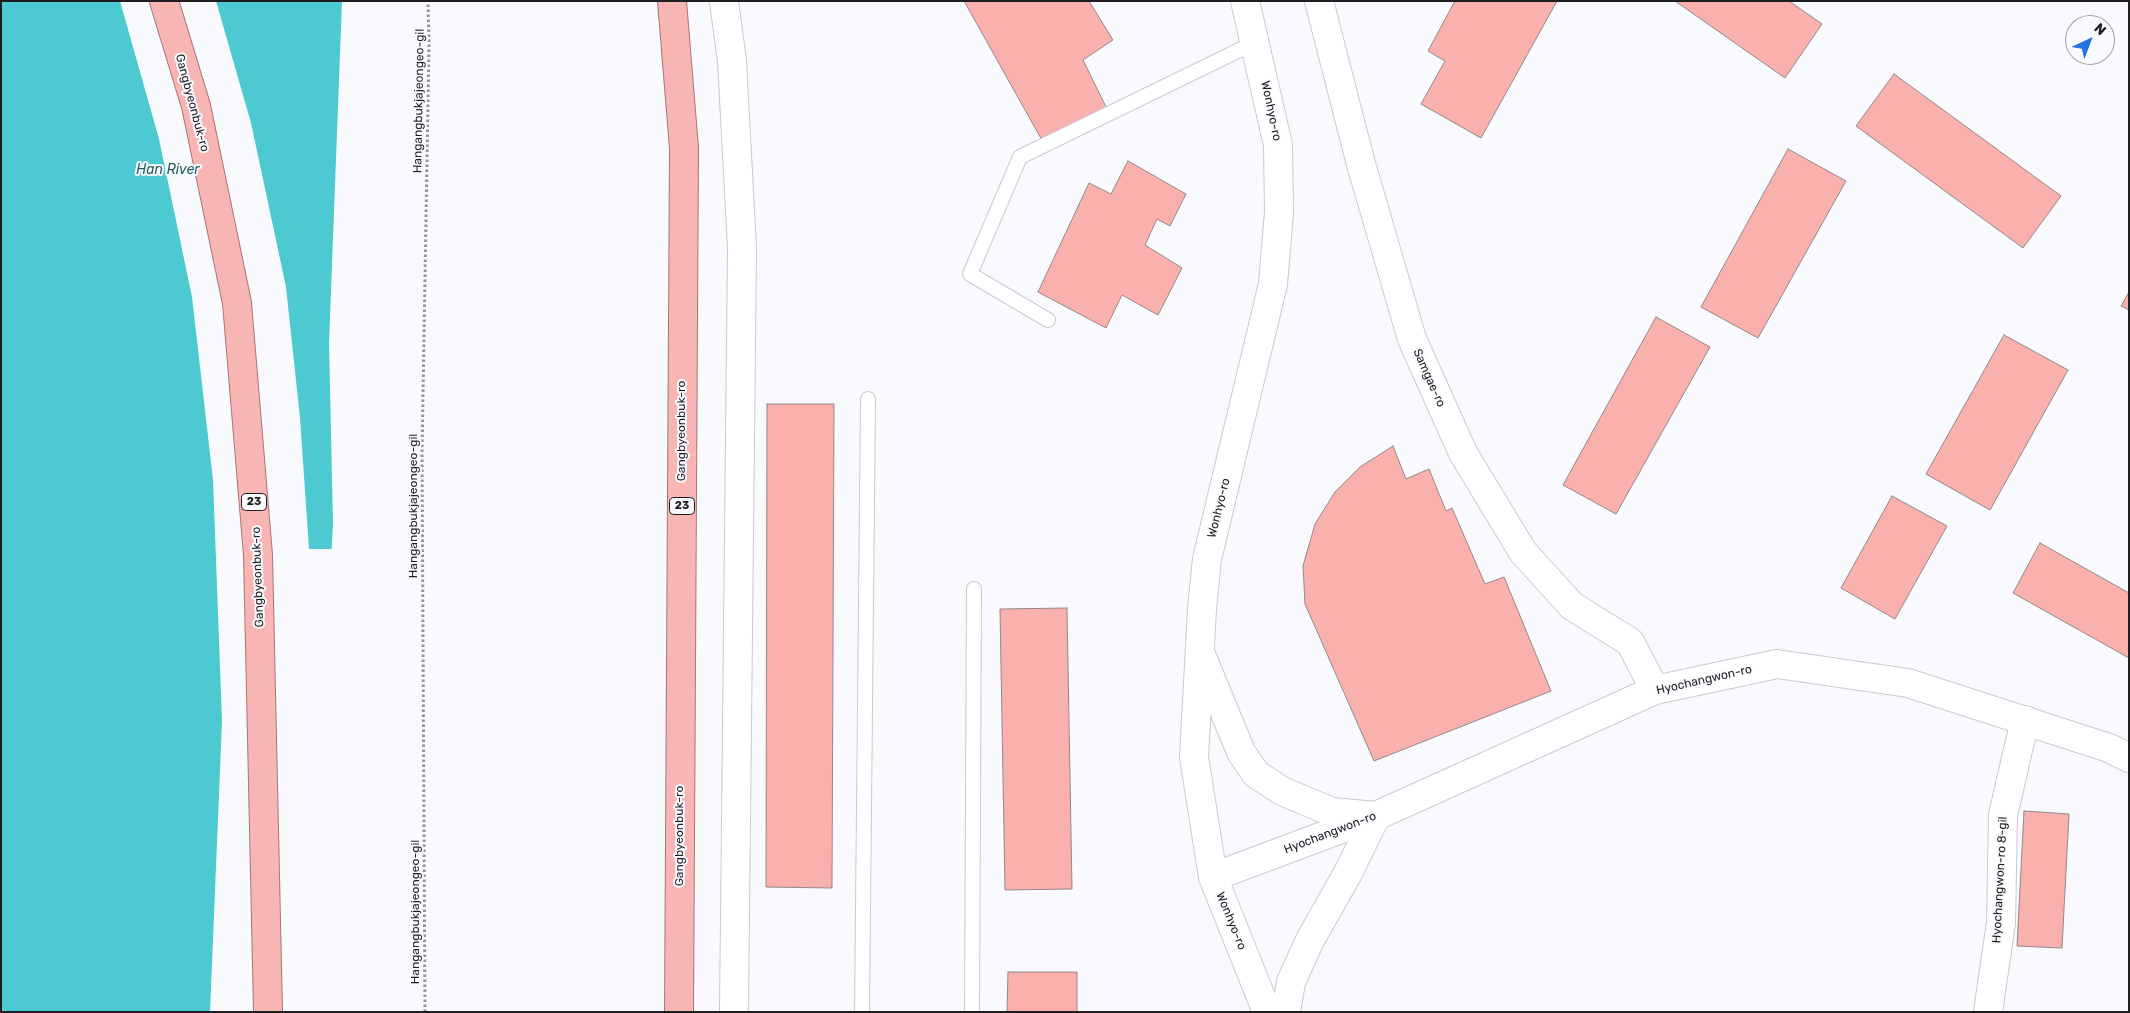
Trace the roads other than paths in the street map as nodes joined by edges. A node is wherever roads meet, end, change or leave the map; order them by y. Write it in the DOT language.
graph roads {
  1 [pos="164,1"];
  2 [pos="672,1"];
  3 [pos="724,1"];
  4 [pos="1245,1"];
  5 [pos="1319,1"];
  6 [pos="1256,42"];
  7 [pos="1048,320"];
  8 [pos="868,399"];
  9 [pos="974,589"];
  10 [pos="1200,651"];
  11 [pos="1655,690"];
  12 [pos="2025,720"];
  13 [pos="2129,758"];
  14 [pos="1376,816"];
  15 [pos="1213,877"];
  16 [pos="268,1012"];
  17 [pos="679,1012"];
  18 [pos="734,1012"];
  19 [pos="862,1012"];
  20 [pos="972,1012"];
  21 [pos="1267,1012"];
  22 [pos="1286,1012"];
  23 [pos="1988,1012"];
  1 -- 16 [label="highway, Gangbyeonbuk-ro / 23"];
  2 -- 17 [label="highway, Gangbyeonbuk-ro / 23"];
  3 -- 18 [label="street"];
  4 -- 6 [label="street, Wonhyo-ro"];
  5 -- 11 [label="street, Samgae-ro"];
  6 -- 7 [label="lane"];
  6 -- 10 [label="street, Wonhyo-ro"];
  8 -- 19 [label="lane"];
  9 -- 20 [label="lane"];
  10 -- 14 [label="street"];
  10 -- 15 [label="street, Wonhyo-ro"];
  11 -- 12 [label="street, Hyochangwon-ro"];
  11 -- 14 [label="street, Hyochangwon-ro"];
  12 -- 13 [label="street, Hyochangwon-ro"];
  12 -- 23 [label="street, Hyochangwon-ro 8-gil"];
  14 -- 15 [label="street, Hyochangwon-ro"];
  14 -- 22 [label="street"];
  15 -- 21 [label="street, Wonhyo-ro"];
}
